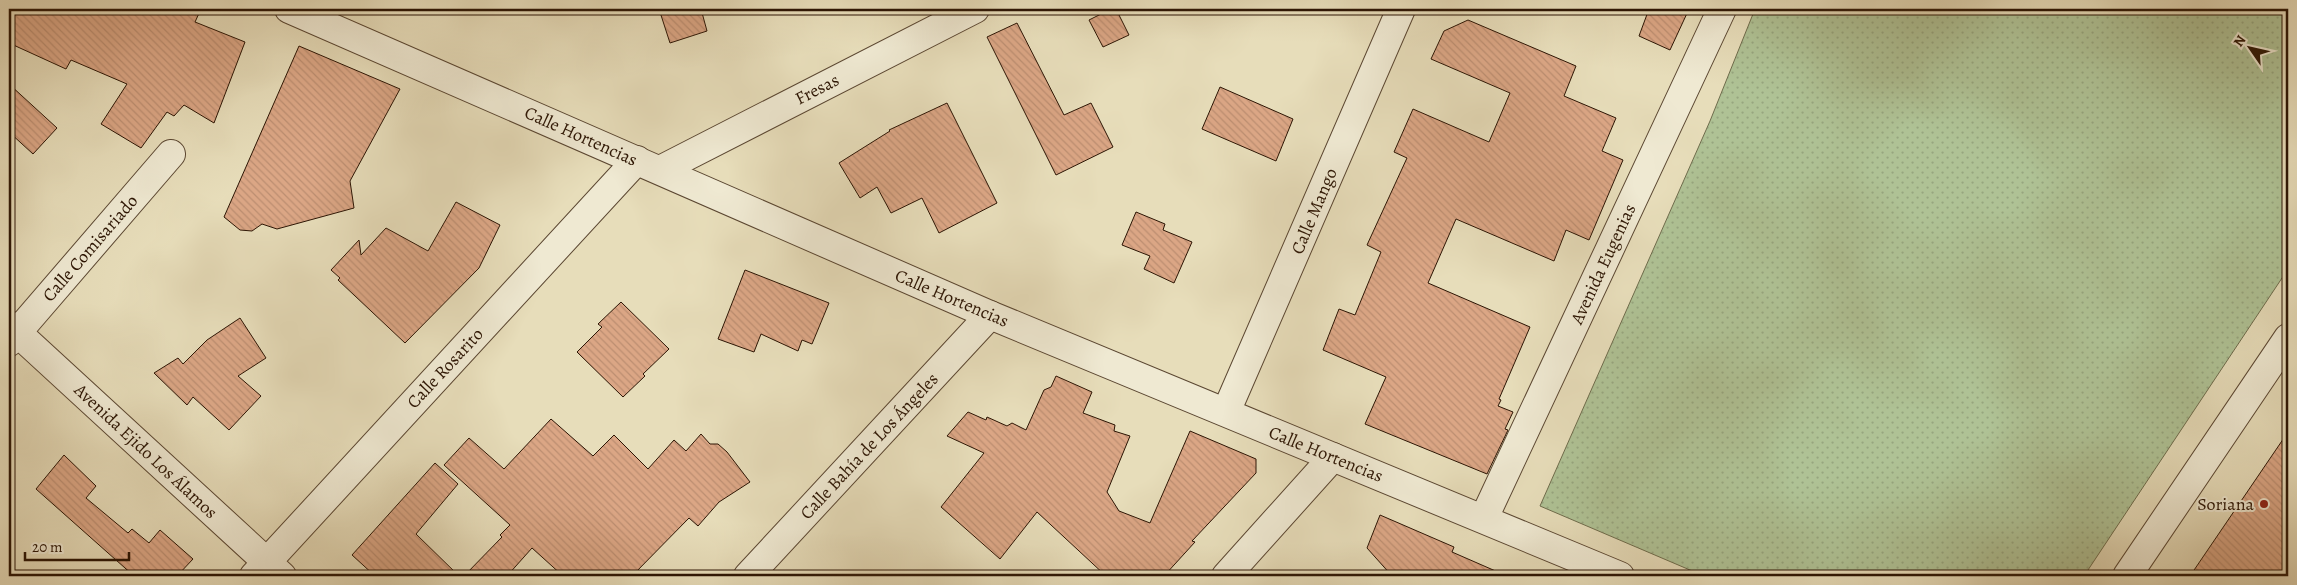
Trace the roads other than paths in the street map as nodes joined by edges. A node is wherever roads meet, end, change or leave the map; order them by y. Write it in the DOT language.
graph roads {
  1 [pos="289,9"];
  2 [pos="975,9"];
  3 [pos="1401,9"];
  4 [pos="1722,9"];
  5 [pos="170,154"];
  6 [pos="648,165"];
  7 [pos="990,315"];
  8 [pos="12,333"];
  9 [pos="2288,338"];
  10 [pos="1226,412"];
  11 [pos="1333,457"];
  12 [pos="1484,518"];
  13 [pos="268,572"];
  14 [pos="748,576"];
  15 [pos="1226,576"];
  16 [pos="1620,576"];
  17 [pos="2127,576"];
  1 -- 6 [label="street, Calle Hortencias"];
  2 -- 6 [label="street, Fresas"];
  3 -- 10 [label="street, Calle Mango"];
  4 -- 12 [label="street, Avenida Eugenias"];
  5 -- 8 [label="street, Calle Comisariado"];
  6 -- 7 [label="street, Calle Hortencias"];
  6 -- 13 [label="street, Calle Rosarito"];
  7 -- 10 [label="street, Calle Hortencias"];
  7 -- 14 [label="street, Calle Bahía de Los Ángeles"];
  8 -- 13 [label="street, Avenida Ejido Los Álamos"];
  9 -- 17 [label="street"];
  10 -- 11 [label="street, Calle Hortencias"];
  11 -- 12 [label="street, Calle Hortencias"];
  11 -- 15 [label="street"];
  12 -- 16 [label="street, Calle Hortencias"];
}
